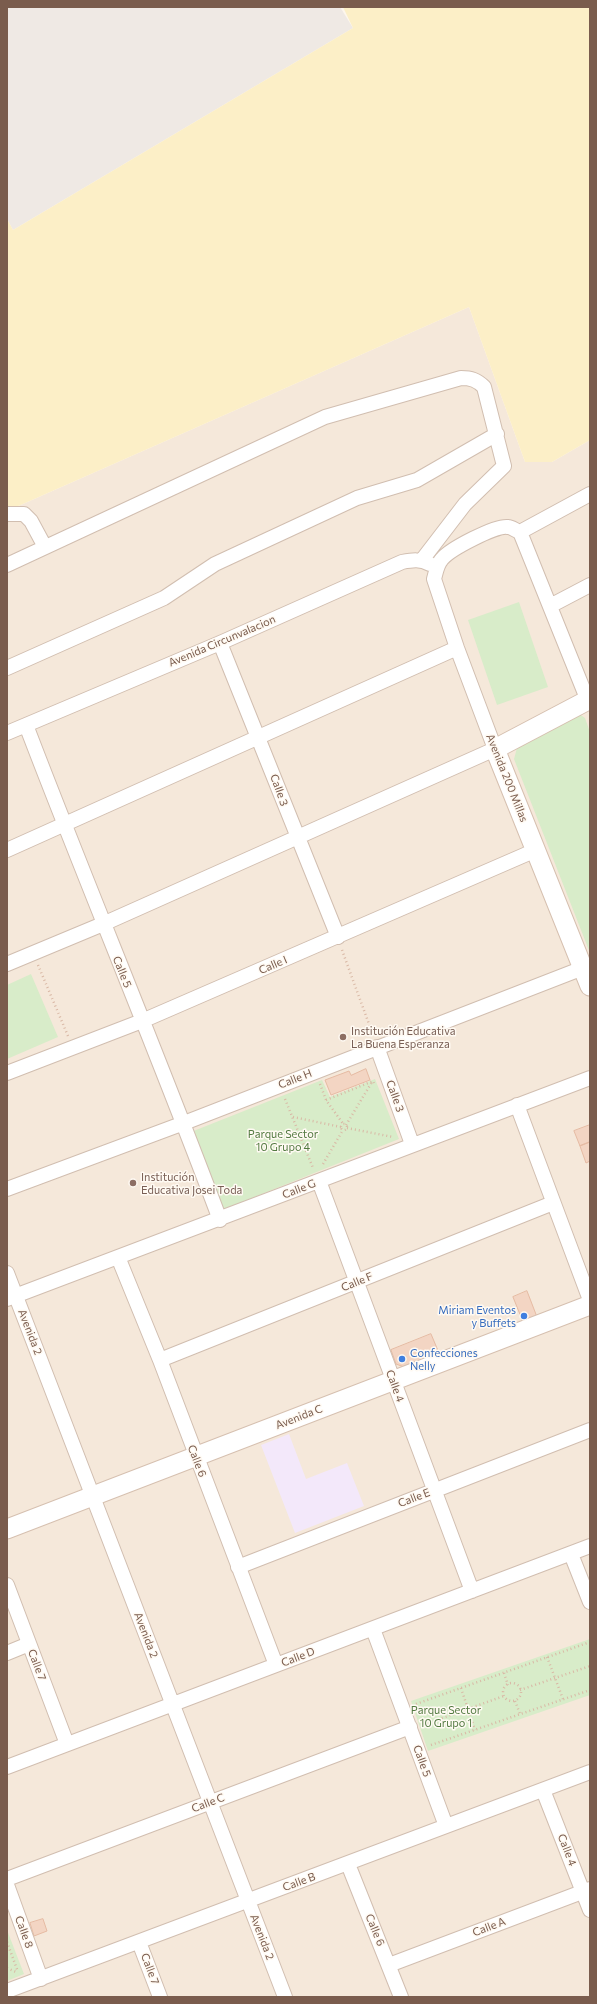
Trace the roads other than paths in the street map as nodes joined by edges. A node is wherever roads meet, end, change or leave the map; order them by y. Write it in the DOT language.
graph roads {
  1 [pos="497,434"];
  2 [pos="590,494"];
  3 [pos="7,514"];
  4 [pos="520,532"];
  5 [pos="44,547"];
  6 [pos="422,560"];
  7 [pos="7,565"];
  8 [pos="436,568"];
  9 [pos="590,585"];
  10 [pos="550,606"];
  11 [pos="220,643"];
  12 [pos="457,648"];
  13 [pos="7,668"];
  14 [pos="589,699"];
  15 [pos="26,725"];
  16 [pos="7,733"];
  17 [pos="259,737"];
  18 [pos="495,749"];
  19 [pos="64,825"];
  20 [pos="297,839"];
  21 [pos="7,850"];
  22 [pos="536,850"];
  23 [pos="103,924"];
  24 [pos="338,937"];
  25 [pos="7,964"];
  26 [pos="587,977"];
  27 [pos="142,1021"];
  28 [pos="377,1047"];
  29 [pos="7,1072"];
  30 [pos="590,1078"];
  31 [pos="517,1105"];
  32 [pos="184,1123"];
  33 [pos="412,1144"];
  34 [pos="320,1175"];
  35 [pos="7,1189"];
  36 [pos="553,1203"];
  37 [pos="220,1220"];
  38 [pos="118,1257"];
  39 [pos="7,1273"];
  40 [pos="357,1281"];
  41 [pos="11,1298"];
  42 [pos="590,1300"];
  43 [pos="590,1304"];
  44 [pos="160,1360"];
  45 [pos="393,1380"];
  46 [pos="590,1430"];
  47 [pos="196,1456"];
  48 [pos="434,1490"];
  49 [pos="93,1496"];
  50 [pos="7,1529"];
  51 [pos="590,1546"];
  52 [pos="571,1554"];
  53 [pos="238,1567"];
  54 [pos="7,1585"];
  55 [pos="472,1591"];
  56 [pos="590,1602"];
  57 [pos="373,1628"];
  58 [pos="29,1644"];
  59 [pos="7,1653"];
  60 [pos="276,1665"];
  61 [pos="173,1704"];
  62 [pos="414,1727"];
  63 [pos="67,1744"];
  64 [pos="7,1767"];
  65 [pos="590,1772"];
  66 [pos="543,1790"];
  67 [pos="210,1802"];
  68 [pos="446,1826"];
  69 [pos="348,1864"];
  70 [pos="7,1879"];
  71 [pos="7,1885"];
  72 [pos="586,1890"];
  73 [pos="248,1901"];
  74 [pos="590,1910"];
  75 [pos="139,1942"];
  76 [pos="389,1965"];
  77 [pos="41,1979"];
  78 [pos="7,1991"];
  79 [pos="160,1997"];
  80 [pos="285,1997"];
  81 [pos="401,1997"];
  1 -- 5 [label="street"];
  1 -- 6 [label="street"];
  1 -- 13 [label="street"];
  2 -- 4 [label="street"];
  3 -- 5 [label="street"];
  4 -- 8 [label="street"];
  4 -- 10 [label="street"];
  5 -- 7 [label="street"];
  6 -- 8 [label="street"];
  6 -- 11 [label="street, Avenida Circunvalacion"];
  8 -- 12 [label="street, Avenida 200 Millas"];
  9 -- 10 [label="street"];
  10 -- 14 [label="street"];
  11 -- 15 [label="street, Avenida Circunvalacion"];
  11 -- 17 [label="street, Calle 3"];
  12 -- 17 [label="street"];
  12 -- 18 [label="street, Avenida 200 Millas"];
  14 -- 18 [label="street"];
  15 -- 16 [label="street, Avenida Circunvalacion"];
  15 -- 19 [label="street, Calle 5"];
  17 -- 19 [label="street"];
  17 -- 20 [label="street, Calle 3"];
  18 -- 20 [label="street"];
  18 -- 22 [label="street, Avenida 200 Millas"];
  19 -- 21 [label="street"];
  19 -- 23 [label="street, Calle 5"];
  20 -- 23 [label="street"];
  20 -- 24 [label="street, Calle 3"];
  22 -- 24 [label="street, Calle I"];
  22 -- 26 [label="street, Avenida 200 Millas"];
  23 -- 25 [label="street"];
  23 -- 27 [label="street, Calle 5"];
  24 -- 27 [label="street, Calle I"];
  26 -- 28 [label="street, Calle H"];
  27 -- 29 [label="street, Calle I"];
  27 -- 32 [label="street, Calle 5"];
  28 -- 32 [label="street, Calle H"];
  28 -- 33 [label="street, Calle 3"];
  30 -- 31 [label="street, Calle G"];
  31 -- 33 [label="street, Calle G"];
  31 -- 36 [label="street"];
  32 -- 35 [label="street, Calle H"];
  32 -- 37 [label="street, Calle 5"];
  33 -- 34 [label="street, Calle G"];
  34 -- 37 [label="street, Calle G"];
  34 -- 40 [label="street, Calle 4"];
  36 -- 40 [label="street, Calle F"];
  36 -- 42 [label="street"];
  37 -- 38 [label="street, Calle G"];
  38 -- 41 [label="street, Calle G"];
  38 -- 44 [label="street, Calle 6"];
  39 -- 41 [label="street, Avenida 2"];
  40 -- 44 [label="street, Calle F"];
  40 -- 45 [label="street, Calle 4"];
  41 -- 49 [label="street, Avenida 2"];
  43 -- 45 [label="street, Avenida C"];
  44 -- 47 [label="street, Calle 6"];
  45 -- 47 [label="street, Avenida C"];
  45 -- 48 [label="street, Calle 4"];
  46 -- 48 [label="street, Calle E"];
  47 -- 49 [label="street, Avenida C"];
  47 -- 53 [label="street, Calle 6"];
  48 -- 53 [label="street, Calle E"];
  48 -- 55 [label="street, Calle 4"];
  49 -- 50 [label="street, Avenida C"];
  49 -- 61 [label="street, Avenida 2"];
  51 -- 52 [label="street, Calle D"];
  52 -- 55 [label="street, Calle D"];
  52 -- 56 [label="street"];
  53 -- 60 [label="street, Calle 6"];
  54 -- 58 [label="street, Calle 7"];
  55 -- 57 [label="street, Calle D"];
  57 -- 60 [label="street, Calle D"];
  57 -- 62 [label="street, Calle 5"];
  58 -- 59 [label="street"];
  58 -- 63 [label="street, Calle 7"];
  60 -- 61 [label="street, Calle D"];
  61 -- 63 [label="street, Calle D"];
  61 -- 67 [label="street, Avenida 2"];
  62 -- 67 [label="street, Calle C"];
  62 -- 68 [label="street, Calle 5"];
  63 -- 64 [label="street, Calle D"];
  65 -- 66 [label="street, Calle B"];
  66 -- 68 [label="street, Calle B"];
  66 -- 72 [label="street, Calle 4"];
  67 -- 70 [label="street, Calle C"];
  67 -- 73 [label="street, Avenida 2"];
  68 -- 69 [label="street, Calle B"];
  69 -- 73 [label="street, Calle B"];
  69 -- 76 [label="street, Calle 6"];
  71 -- 77 [label="street, Calle 8"];
  72 -- 74 [label="street, Calle 4"];
  72 -- 76 [label="street, Calle A"];
  73 -- 75 [label="street, Calle B"];
  73 -- 80 [label="street, Avenida 2"];
  75 -- 77 [label="street, Calle B"];
  75 -- 79 [label="street, Calle 7"];
  76 -- 81 [label="street, Calle 6"];
  77 -- 78 [label="street, Calle B"];
}
